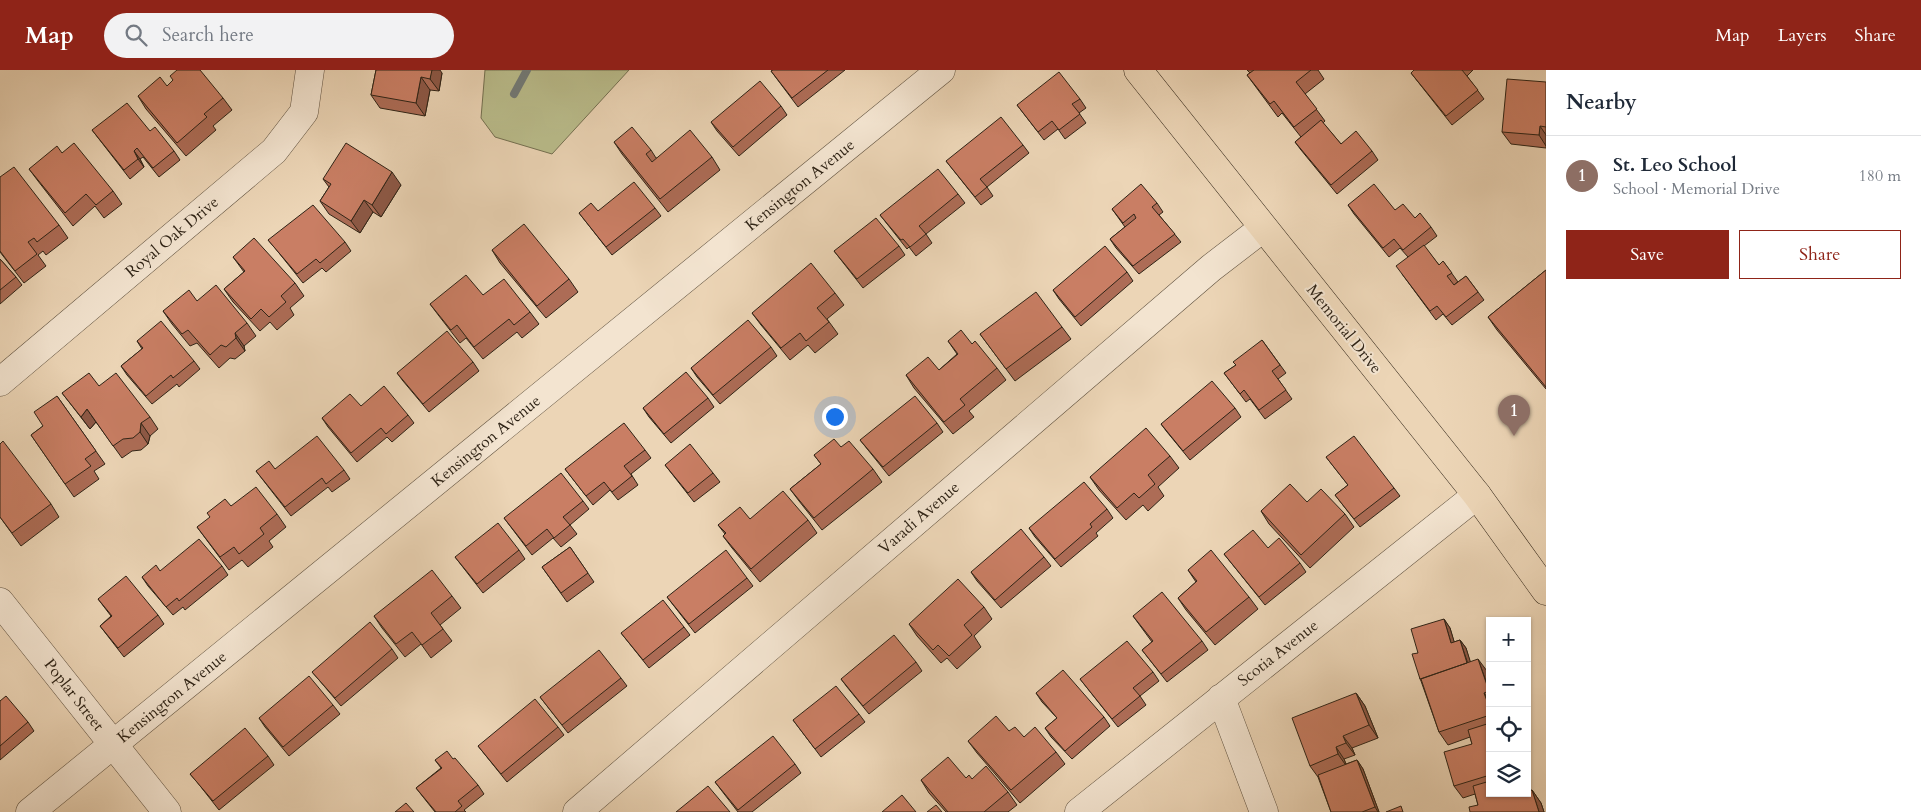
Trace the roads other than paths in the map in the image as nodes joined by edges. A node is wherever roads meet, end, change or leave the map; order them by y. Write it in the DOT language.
graph roads {
  1 [pos="310,70"];
  2 [pos="941,70"];
  3 [pos="1138,70"];
  4 [pos="1263,228"];
  5 [pos="0,382"];
  6 [pos="1477,495"];
  7 [pos="1546,590"];
  8 [pos="0,602"];
  9 [pos="1221,698"];
  10 [pos="113,745"];
  11 [pos="30,812"];
  12 [pos="167,812"];
  13 [pos="577,812"];
  14 [pos="1079,812"];
  15 [pos="1264,812"];
  1 -- 5 [label="street, Royal Oak Drive"];
  2 -- 10 [label="street, Kensington Avenue"];
  3 -- 4 [label="main road, Memorial Drive"];
  4 -- 6 [label="main road, Memorial Drive"];
  4 -- 13 [label="street, Varadi Avenue"];
  6 -- 7 [label="main road, Memorial Drive"];
  6 -- 9 [label="street, Scotia Avenue"];
  8 -- 10 [label="street, Poplar Street"];
  9 -- 14 [label="street, Scotia Avenue"];
  9 -- 15 [label="street"];
  10 -- 11 [label="street, Kensington Avenue"];
  10 -- 12 [label="street, Poplar Street"];
}
